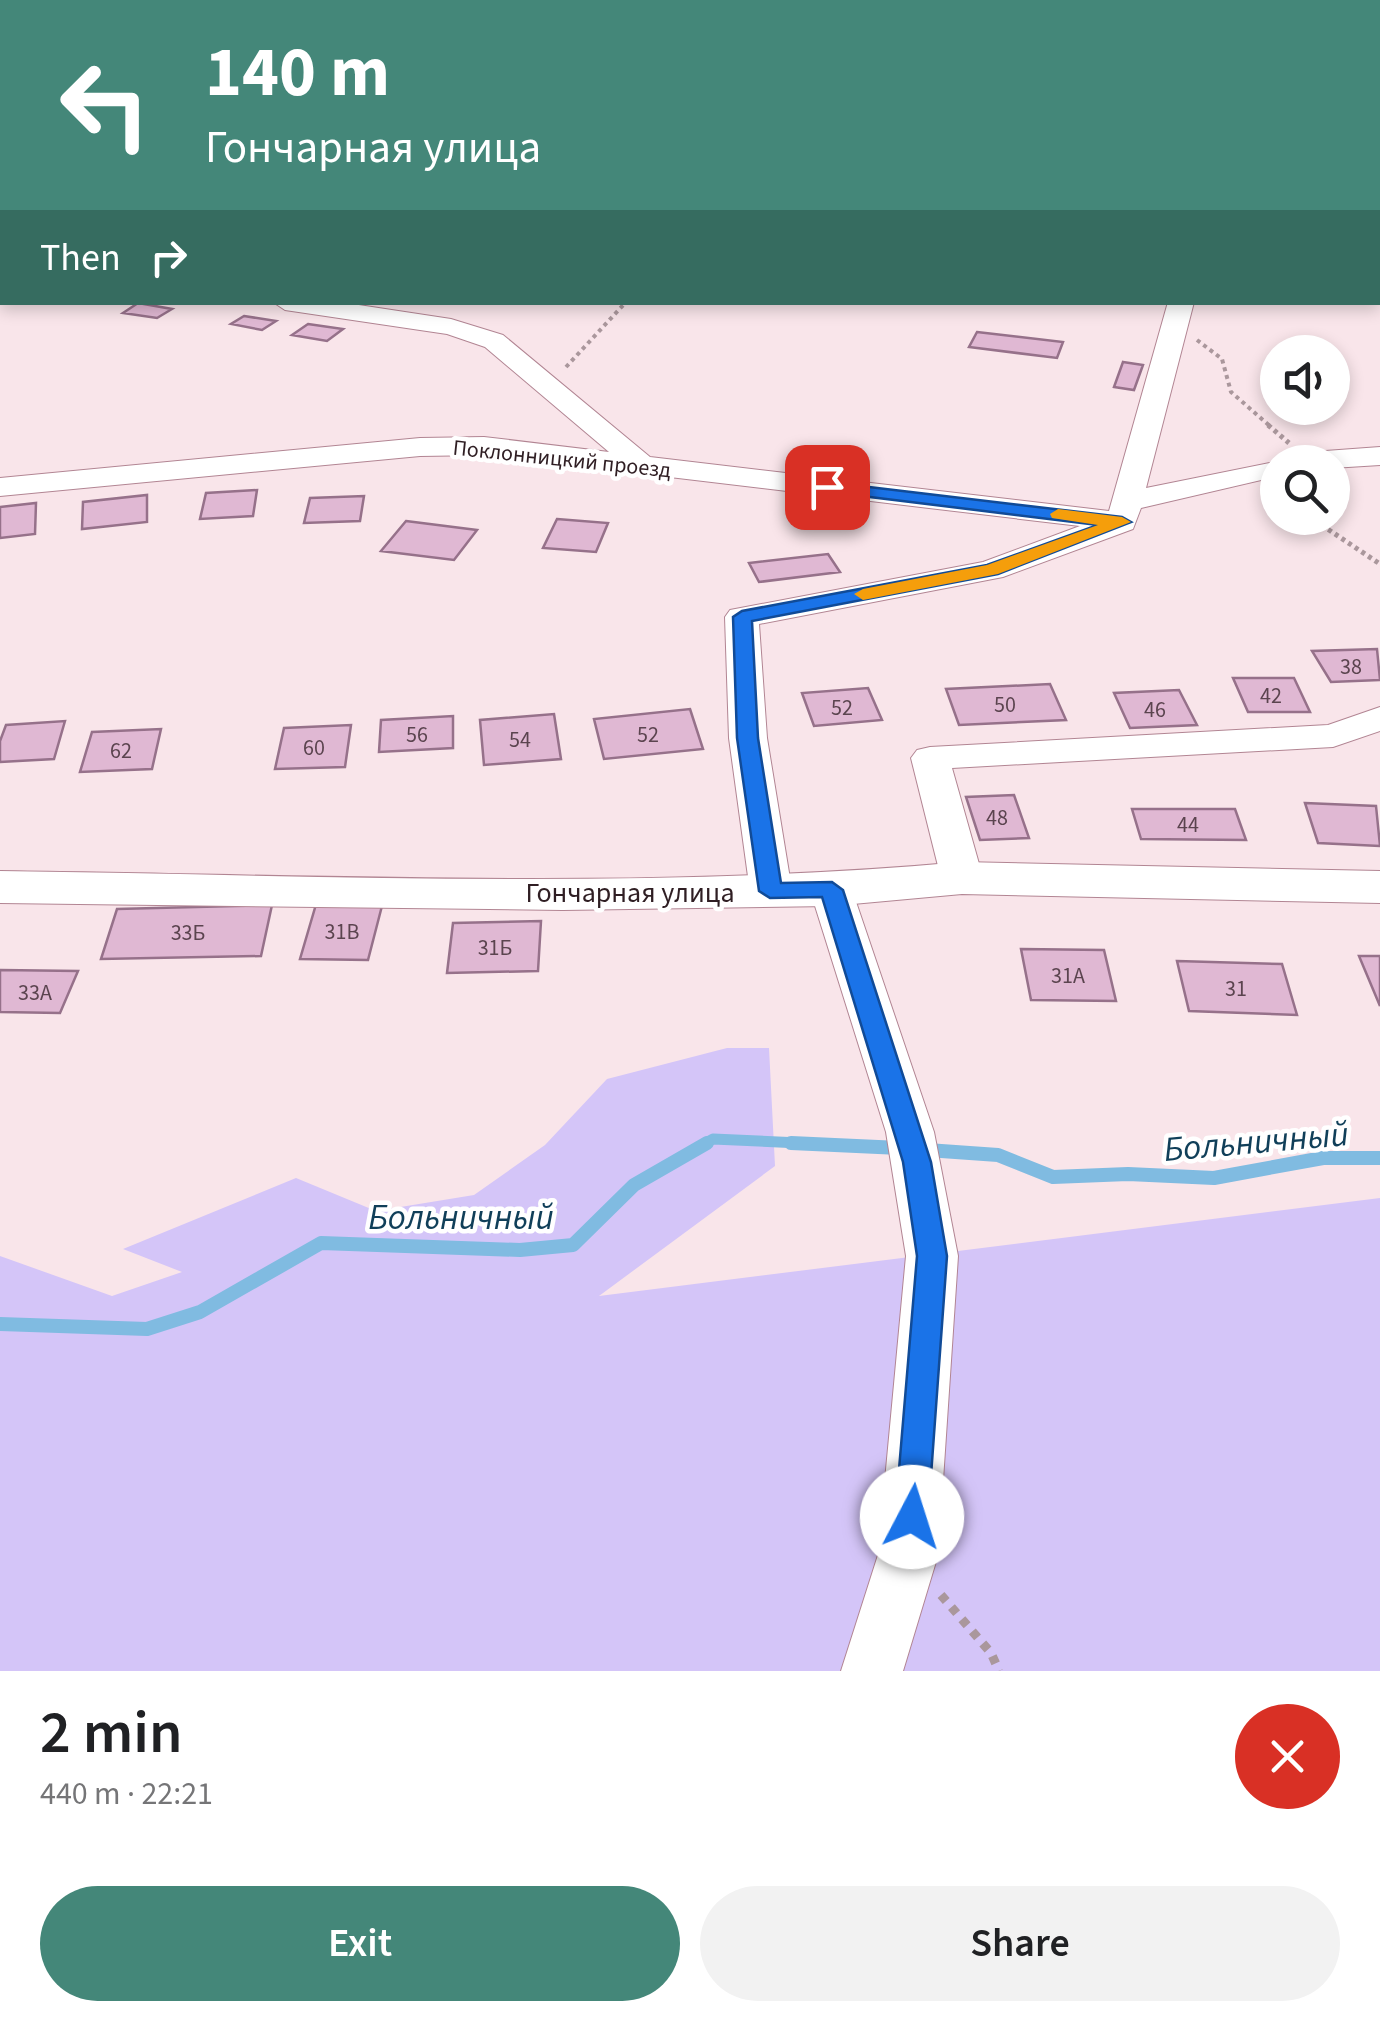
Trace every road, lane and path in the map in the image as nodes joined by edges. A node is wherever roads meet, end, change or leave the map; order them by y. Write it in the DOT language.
graph roads {
  1 [pos="304,305"];
  2 [pos="623,305"];
  3 [pos="1178,314"];
  4 [pos="548,387"];
  5 [pos="1286,445"];
  6 [pos="1380,456"];
  7 [pos="1350,458"];
  8 [pos="642,466"];
  9 [pos="1260,472"];
  10 [pos="0,487"];
  11 [pos="1126,512"];
  12 [pos="1336,535"];
  13 [pos="1380,564"];
  14 [pos="1380,718"];
  15 [pos="962,878"];
  16 [pos="0,887"];
  17 [pos="1380,887"];
  18 [pos="832,890"];
  19 [pos="770,891"];
  20 [pos="908,1556"];
  21 [pos="872,1671"];
  22 [pos="999,1671"];
  1 -- 4 [label="street"];
  2 -- 4 [label="path"];
  3 -- 5 [label="path"];
  3 -- 11 [label="street"];
  4 -- 8 [label="street"];
  6 -- 7 [label="street"];
  8 -- 10 [label="street, Поклонницкий проезд"];
  8 -- 11 [label="street, Поклонницкий проезд"];
  9 -- 11 [label="street"];
  11 -- 19 [label="street"];
  12 -- 13 [label="path"];
  14 -- 15 [label="street"];
  15 -- 17 [label="street, Гончарная улица"];
  15 -- 18 [label="street, Гончарная улица"];
  16 -- 19 [label="street, Гончарная улица"];
  18 -- 19 [label="street, Гончарная улица"];
  18 -- 20 [label="street"];
  20 -- 21 [label="street"];
  20 -- 22 [label="path"];
}
